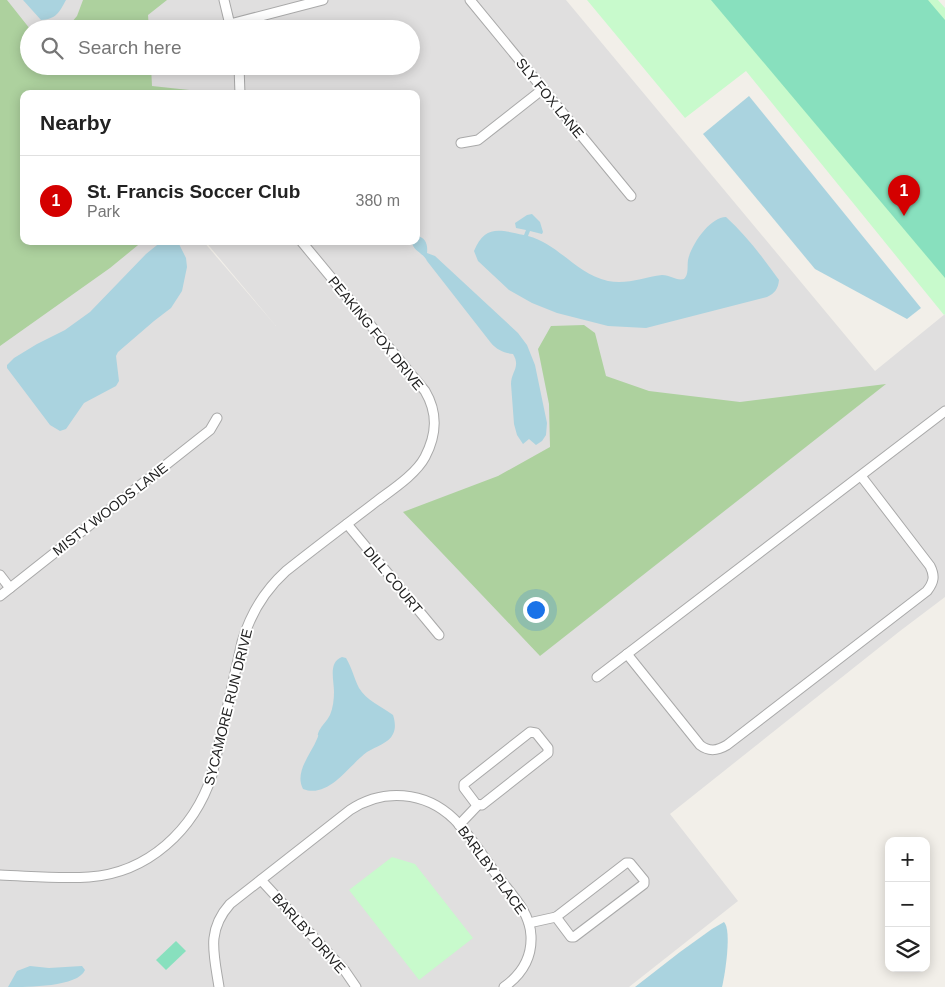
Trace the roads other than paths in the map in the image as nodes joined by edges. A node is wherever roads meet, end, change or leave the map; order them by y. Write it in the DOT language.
graph roads {
  1 [pos="224,0"];
  2 [pos="322,0"];
  3 [pos="470,0"];
  4 [pos="229,20"];
  5 [pos="251,20"];
  6 [pos="239,75"];
  7 [pos="240,90"];
  8 [pos="543,90"];
  9 [pos="461,143"];
  10 [pos="630,196"];
  11 [pos="304,245"];
  12 [pos="944,412"];
  13 [pos="217,418"];
  14 [pos="861,476"];
  15 [pos="403,481"];
  16 [pos="347,524"];
  17 [pos="0,575"];
  18 [pos="10,588"];
  19 [pos="0,596"];
  20 [pos="439,635"];
  21 [pos="627,654"];
  22 [pos="597,677"];
  23 [pos="478,805"];
  24 [pos="459,825"];
  25 [pos="0,875"];
  26 [pos="261,880"];
  27 [pos="556,917"];
  28 [pos="529,923"];
  29 [pos="219,987"];
  30 [pos="356,987"];
  31 [pos="504,987"];
  1 -- 4 [label="street"];
  2 -- 5 [label="street"];
  3 -- 8 [label="street, SLY FOX LANE"];
  6 -- 7 [label="street"];
  8 -- 9 [label="street"];
  8 -- 10 [label="street, SLY FOX LANE"];
  11 -- 15 [label="street, PEAKING FOX DRIVE"];
  12 -- 14 [label="street"];
  13 -- 18 [label="street, MISTY WOODS LANE"];
  14 -- 21 [label="street"];
  14 -- 21 [label="street"];
  15 -- 16 [label="street, SYCAMORE RUN DRIVE"];
  16 -- 20 [label="street, DILL COURT"];
  16 -- 25 [label="street, SYCAMORE RUN DRIVE"];
  17 -- 18 [label="street"];
  18 -- 19 [label="street, MISTY WOODS LANE"];
  21 -- 22 [label="street"];
  23 -- 23 [label="street"];
  23 -- 24 [label="street"];
  24 -- 26 [label="street, BARLBY PLACE"];
  24 -- 28 [label="street, BARLBY PLACE"];
  26 -- 29 [label="street, BARLBY PLACE"];
  26 -- 30 [label="street, BARLBY DRIVE"];
  27 -- 27 [label="street"];
  27 -- 28 [label="street"];
  28 -- 31 [label="street, BARLBY PLACE"];
}
